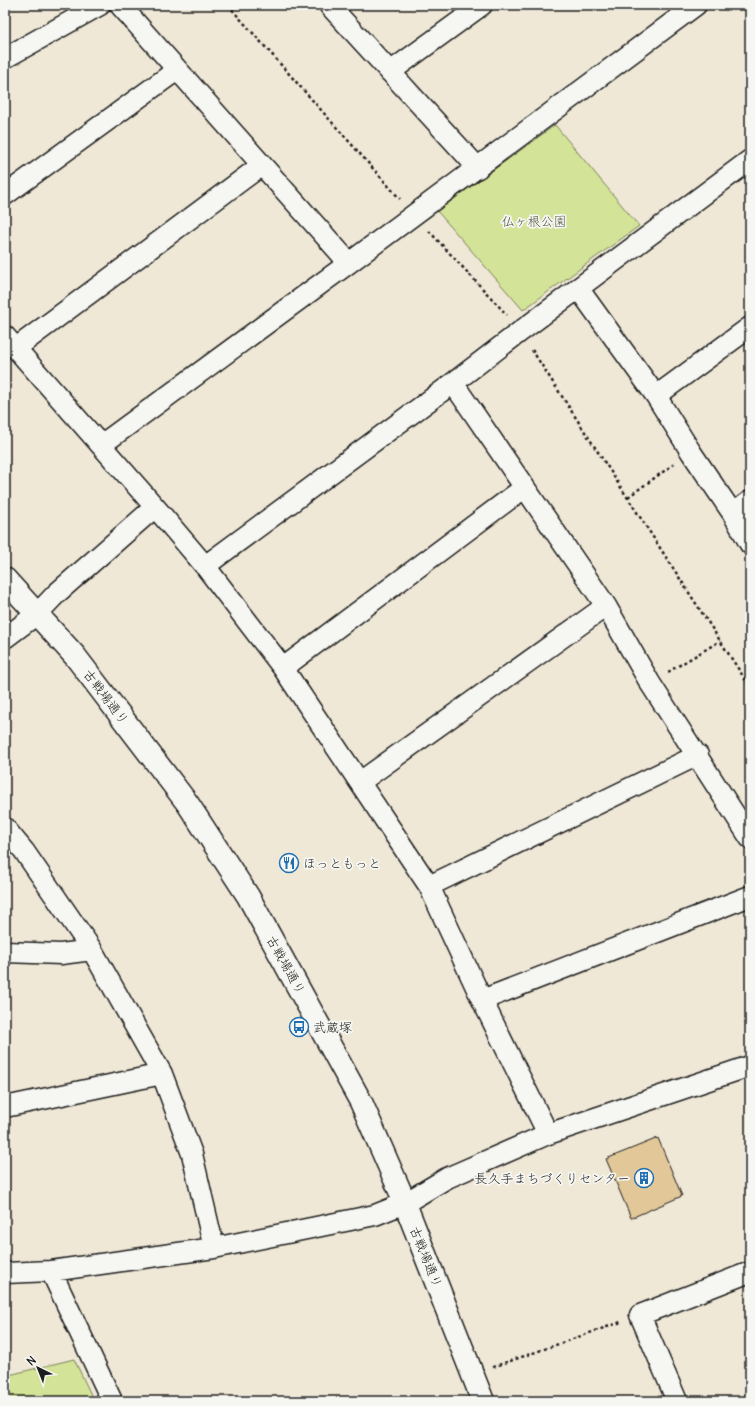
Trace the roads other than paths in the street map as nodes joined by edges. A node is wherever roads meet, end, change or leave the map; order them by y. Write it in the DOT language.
graph roads {
  1 [pos="100,5"];
  2 [pos="120,5"];
  3 [pos="329,5"];
  4 [pos="482,5"];
  5 [pos="696,5"];
  6 [pos="5,58"];
  7 [pos="178,70"];
  8 [pos="390,72"];
  9 [pos="750,160"];
  10 [pos="262,165"];
  11 [pos="478,168"];
  12 [pos="5,194"];
  13 [pos="349,263"];
  14 [pos="578,288"];
  15 [pos="750,326"];
  16 [pos="11,342"];
  17 [pos="453,384"];
  18 [pos="656,396"];
  19 [pos="101,445"];
  20 [pos="524,488"];
  21 [pos="750,501"];
  22 [pos="155,507"];
  23 [pos="733,514"];
  24 [pos="750,544"];
  25 [pos="204,566"];
  26 [pos="5,579"];
  27 [pos="606,606"];
  28 [pos="37,614"];
  29 [pos="5,638"];
  30 [pos="283,668"];
  31 [pos="698,755"];
  32 [pos="360,782"];
  33 [pos="5,828"];
  34 [pos="750,838"];
  35 [pos="429,886"];
  36 [pos="750,896"];
  37 [pos="92,950"];
  38 [pos="5,952"];
  39 [pos="482,1000"];
  40 [pos="750,1066"];
  41 [pos="162,1074"];
  42 [pos="5,1107"];
  43 [pos="548,1134"];
  44 [pos="405,1203"];
  45 [pos="214,1248"];
  46 [pos="51,1271"];
  47 [pos="750,1272"];
  48 [pos="5,1273"];
  49 [pos="112,1401"];
  50 [pos="483,1401"];
  51 [pos="677,1401"];
  1 -- 6 [label="street"];
  2 -- 7 [label="street"];
  3 -- 8 [label="street"];
  4 -- 8 [label="street"];
  5 -- 11 [label="street"];
  7 -- 10 [label="street"];
  7 -- 12 [label="street"];
  8 -- 11 [label="street"];
  9 -- 14 [label="street"];
  10 -- 13 [label="street"];
  10 -- 16 [label="street"];
  11 -- 13 [label="street"];
  13 -- 19 [label="street"];
  14 -- 17 [label="street"];
  14 -- 18 [label="street"];
  15 -- 18 [label="street"];
  16 -- 19 [label="street"];
  17 -- 20 [label="street"];
  17 -- 25 [label="street"];
  18 -- 23 [label="street"];
  19 -- 22 [label="street"];
  20 -- 27 [label="street"];
  20 -- 30 [label="street"];
  21 -- 23 [label="street"];
  22 -- 25 [label="street"];
  22 -- 28 [label="street"];
  23 -- 24 [label="street"];
  25 -- 30 [label="street"];
  26 -- 28 [label="street, 古戦場通り"];
  27 -- 31 [label="street"];
  27 -- 32 [label="street"];
  28 -- 29 [label="street"];
  28 -- 44 [label="street, 古戦場通り"];
  30 -- 32 [label="street"];
  31 -- 34 [label="street"];
  31 -- 35 [label="street"];
  32 -- 35 [label="street"];
  33 -- 37 [label="street"];
  35 -- 39 [label="street"];
  36 -- 39 [label="street"];
  37 -- 38 [label="street"];
  37 -- 41 [label="street"];
  39 -- 43 [label="street"];
  40 -- 43 [label="street"];
  41 -- 42 [label="street"];
  41 -- 45 [label="street"];
  43 -- 44 [label="street"];
  44 -- 45 [label="street"];
  44 -- 50 [label="street, 古戦場通り"];
  45 -- 46 [label="street"];
  46 -- 48 [label="street"];
  46 -- 49 [label="street"];
  47 -- 51 [label="street"];
}
